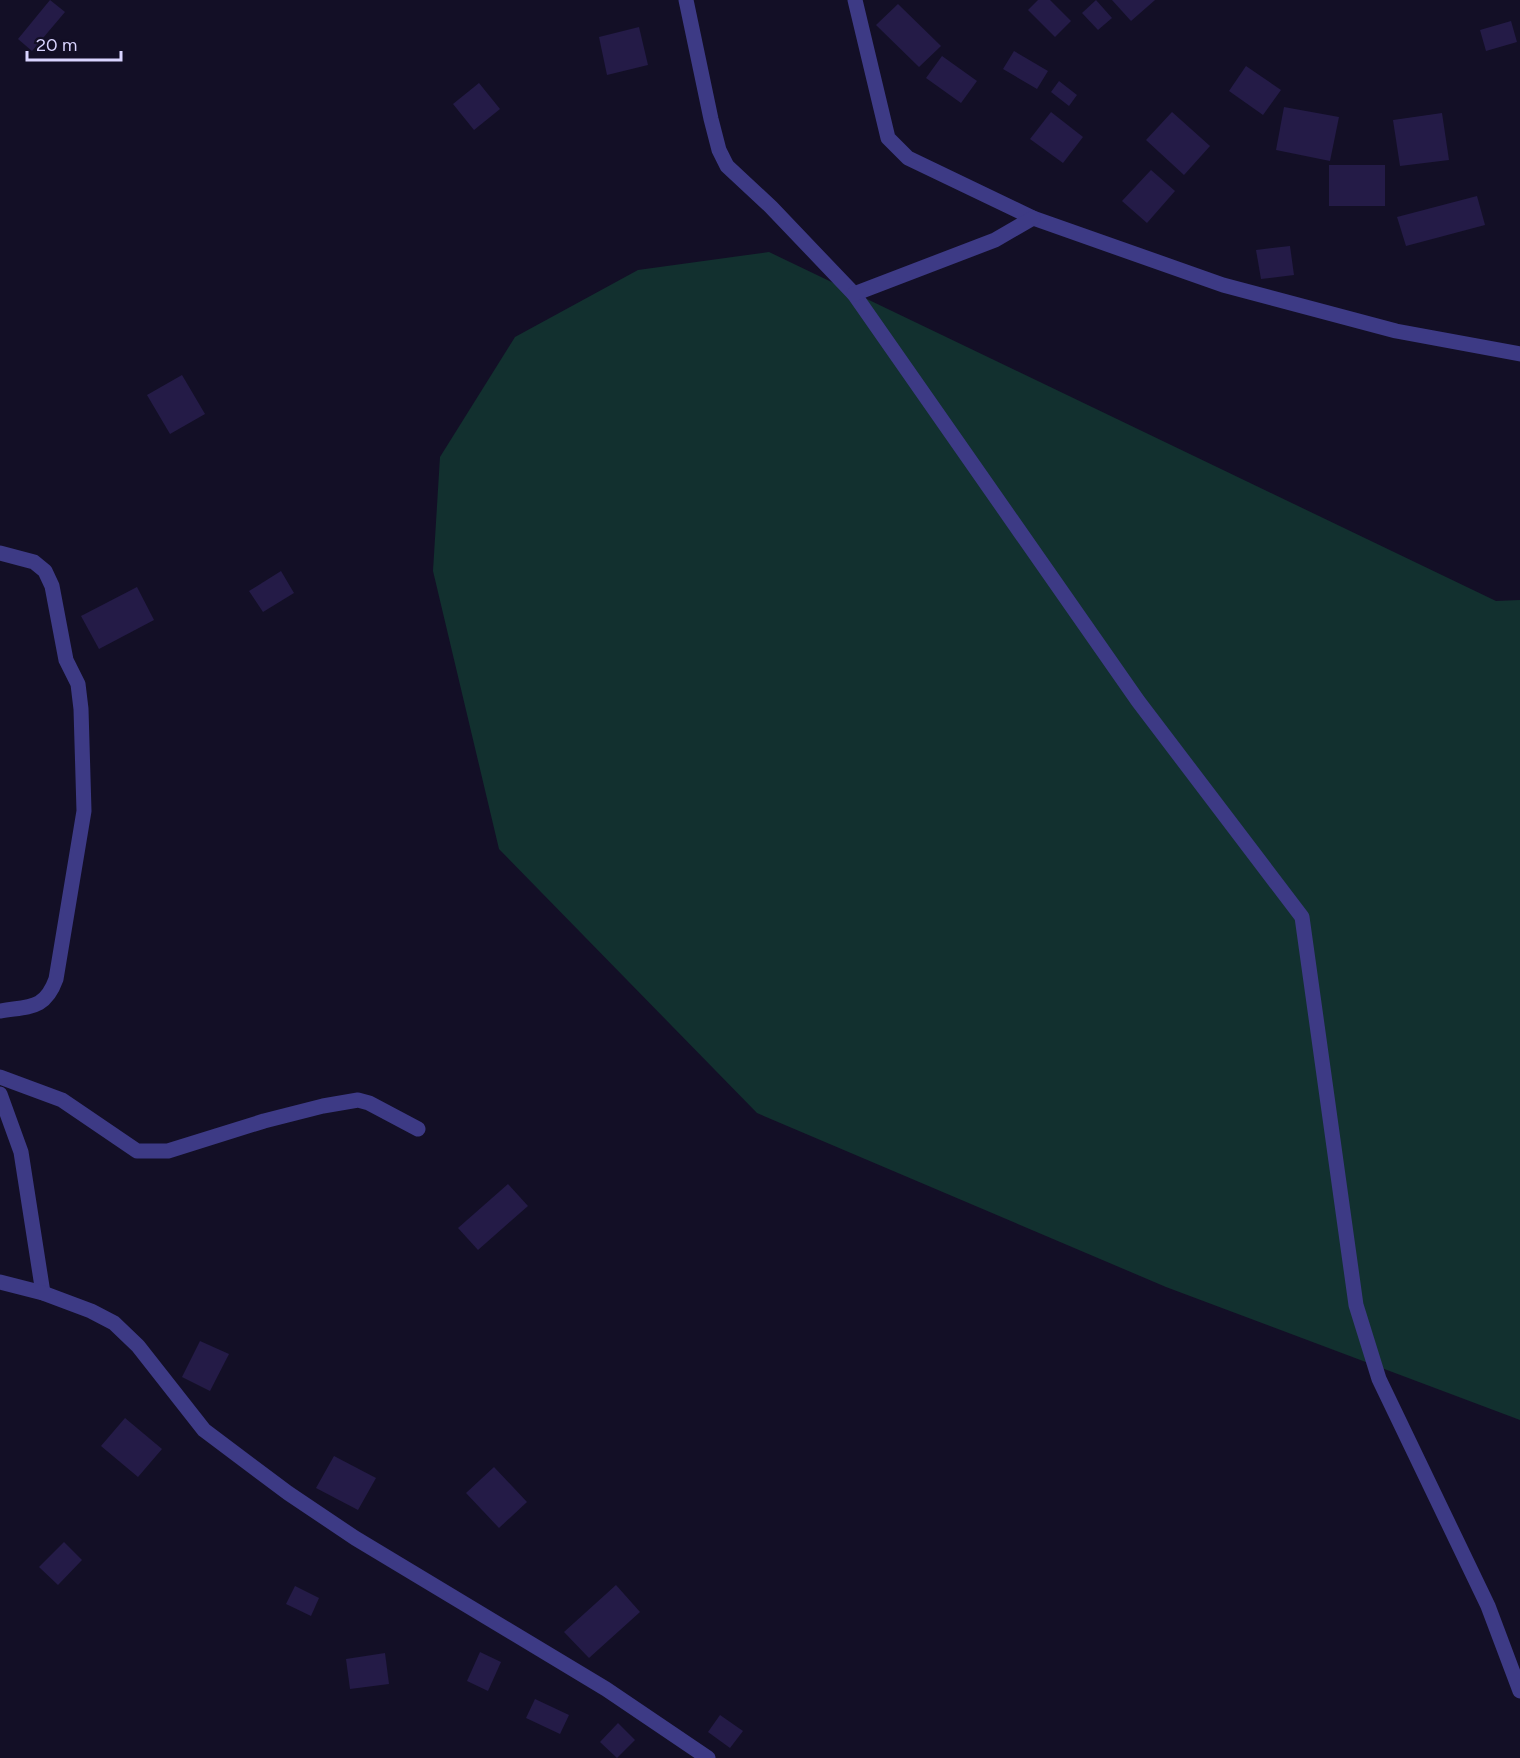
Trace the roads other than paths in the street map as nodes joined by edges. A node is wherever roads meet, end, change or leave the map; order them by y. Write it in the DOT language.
graph roads {
  1 [pos="686,0"];
  2 [pos="855,0"];
  3 [pos="1033,218"];
  4 [pos="854,294"];
  5 [pos="1520,354"];
  6 [pos="0,553"];
  7 [pos="0,1011"];
  8 [pos="0,1077"];
  9 [pos="0,1094"];
  10 [pos="418,1129"];
  11 [pos="0,1282"];
  12 [pos="43,1293"];
  13 [pos="1520,1691"];
  14 [pos="708,1758"];
  1 -- 4 [label="street"];
  2 -- 3 [label="street"];
  3 -- 4 [label="street"];
  3 -- 5 [label="street"];
  4 -- 13 [label="street"];
  6 -- 7 [label="street"];
  8 -- 10 [label="street"];
  9 -- 12 [label="street"];
  11 -- 12 [label="street"];
  12 -- 14 [label="street"];
}
